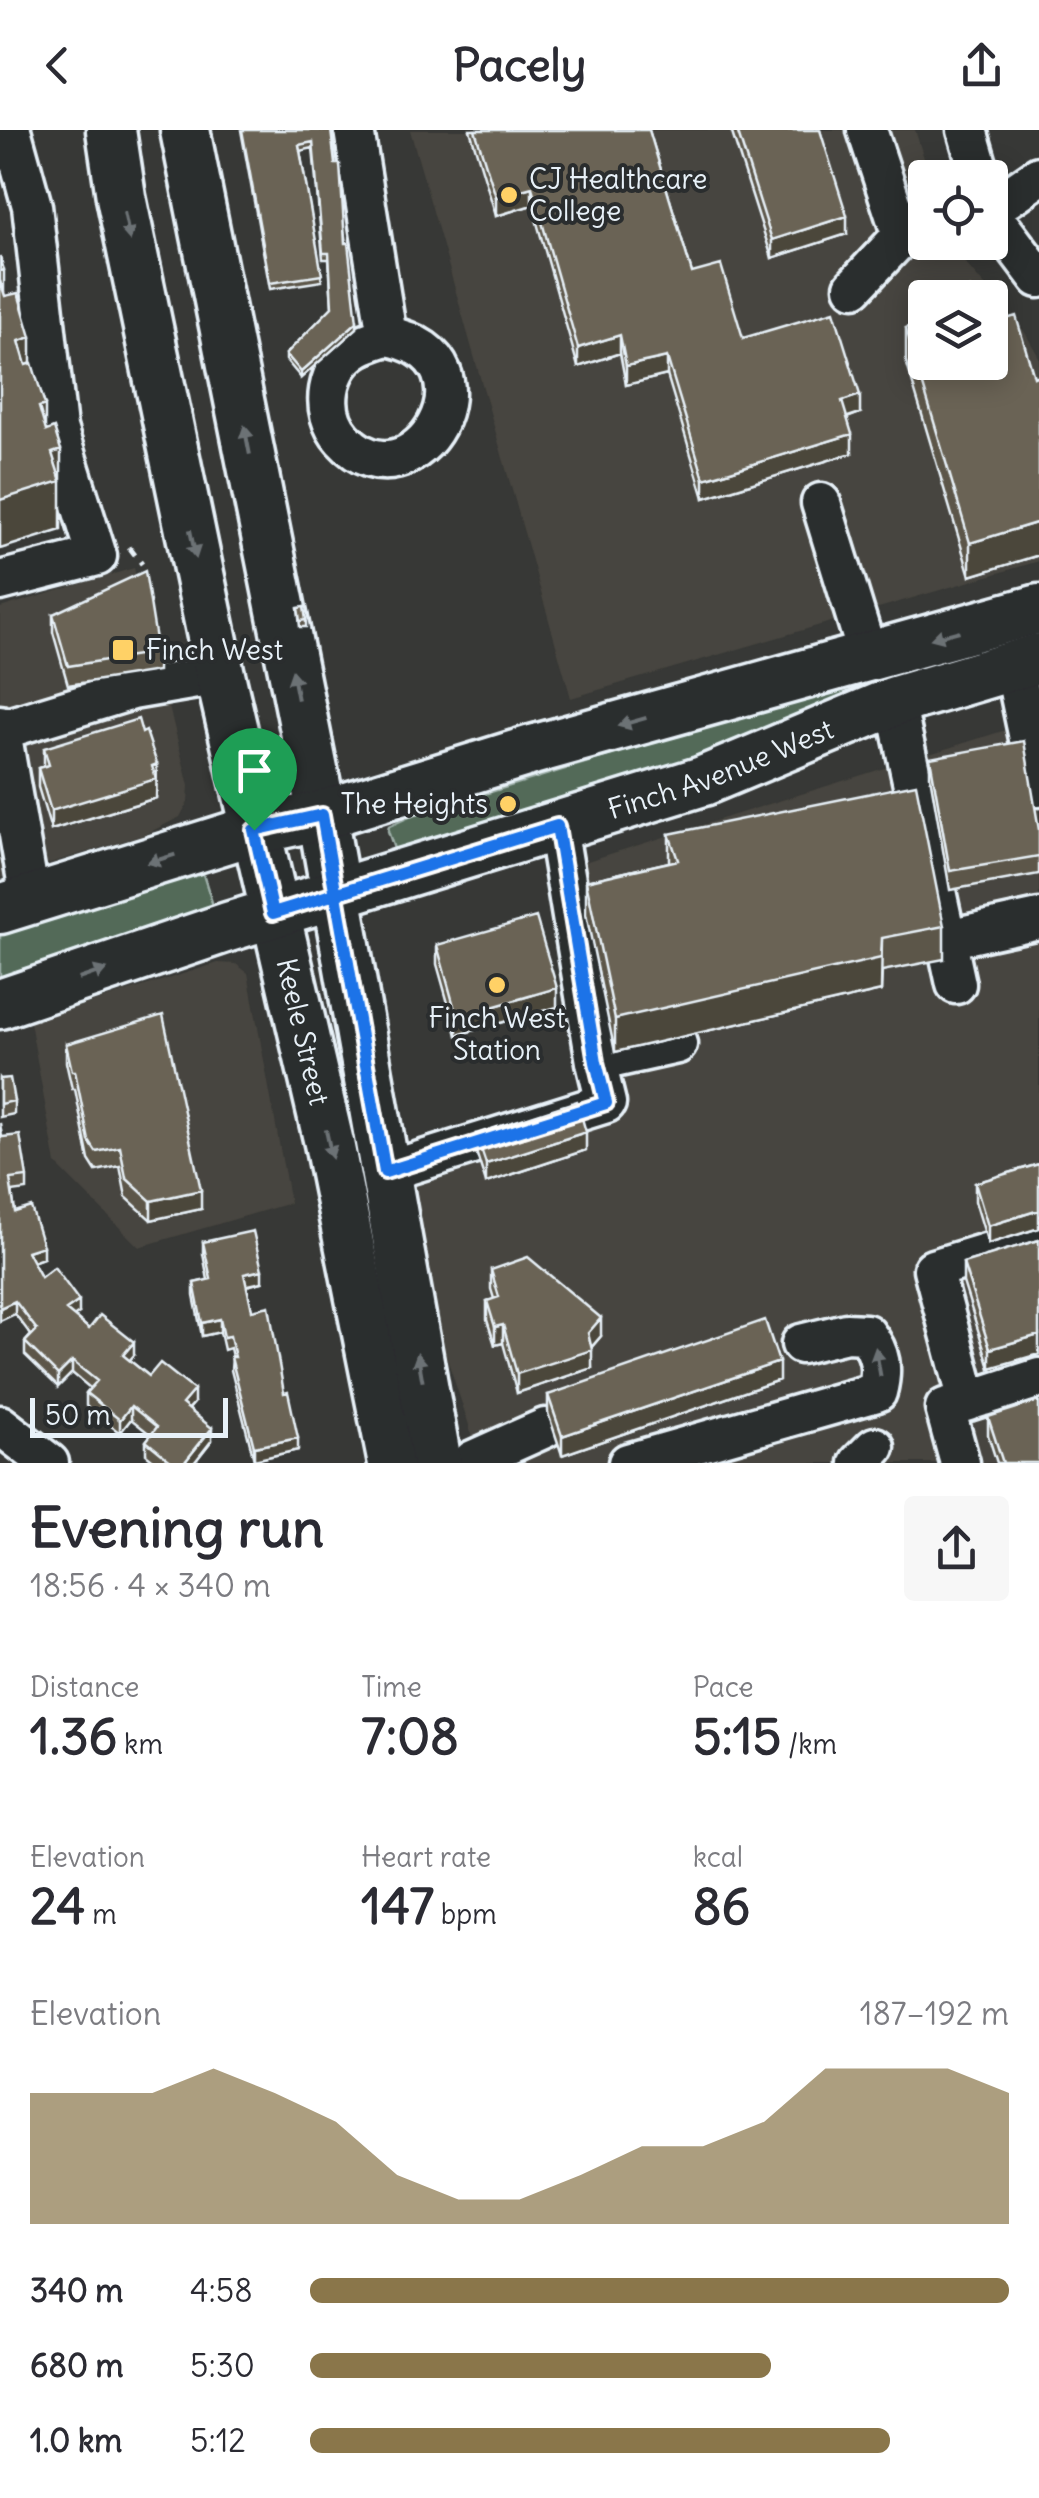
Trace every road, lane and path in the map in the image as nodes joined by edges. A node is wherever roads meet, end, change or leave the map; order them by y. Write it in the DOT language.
graph roads {
  1 [pos="11,130"];
  2 [pos="111,130"];
  3 [pos="185,130"];
  4 [pos="354,130"];
  5 [pos="867,130"];
  6 [pos="968,130"];
  7 [pos="977,160"];
  8 [pos="1039,176"];
  9 [pos="1008,197"];
  10 [pos="908,222"];
  11 [pos="1008,237"];
  12 [pos="908,238"];
  13 [pos="1039,278"];
  14 [pos="854,287"];
  15 [pos="387,336"];
  16 [pos="821,504"];
  17 [pos="120,535"];
  18 [pos="127,566"];
  19 [pos="0,581"];
  20 [pos="1039,609"];
  21 [pos="868,656"];
  22 [pos="1026,662"];
  23 [pos="220,675"];
  24 [pos="895,701"];
  25 [pos="0,728"];
  26 [pos="1039,786"];
  27 [pos="322,815"];
  28 [pos="557,826"];
  29 [pos="254,830"];
  30 [pos="336,895"];
  31 [pos="15,904"];
  32 [pos="273,913"];
  33 [pos="1039,919"];
  34 [pos="947,940"];
  35 [pos="956,984"];
  36 [pos="0,1004"];
  37 [pos="678,1044"];
  38 [pos="596,1062"];
  39 [pos="385,1172"];
  40 [pos="1039,1236"];
  41 [pos="802,1344"];
  42 [pos="1039,1378"];
  43 [pos="968,1401"];
  44 [pos="0,1426"];
  45 [pos="545,1428"];
  46 [pos="461,1462"];
  47 [pos="49,1463"];
  48 [pos="392,1463"];
  49 [pos="628,1463"];
  50 [pos="960,1463"];
  1 -- 19 [label="street"];
  2 -- 23 [label="main road, Keele Street, one-way"];
  27 -- 3 [label="main road, Keele Street, one-way"];
  4 -- 15 [label="street"];
  5 -- 10 [label="street"];
  6 -- 7 [label="street"];
  8 -- 9 [label="street"];
  11 -- 13 [label="street"];
  12 -- 14 [label="street"];
  16 -- 21 [label="street"];
  17 -- 18 [label="path"];
  20 -- 21 [label="main road, one-way"];
  21 -- 27 [label="main road, one-way"];
  22 -- 24 [label="main road, Finch Avenue West"];
  22 -- 26 [label="street"];
  23 -- 25 [label="street"];
  23 -- 29 [label="main road, Keele Street"];
  24 -- 28 [label="main road, Finch Avenue West"];
  24 -- 34 [label="street"];
  25 -- 31 [label="street"];
  27 -- 29 [label="main road"];
  27 -- 30 [label="main road, Keele Street"];
  28 -- 30 [label="main road, Finch Avenue West"];
  28 -- 38 [label="street"];
  29 -- 31 [label="main road, one-way"];
  29 -- 32 [label="main road, Keele Street"];
  30 -- 32 [label="main road, Finch Avenue West"];
  30 -- 39 [label="main road, Keele Street"];
  36 -- 32 [label="main road, Finch Avenue West, one-way"];
  32 -- 48 [label="main road, Keele Street, one-way"];
  33 -- 34 [label="street"];
  34 -- 35 [label="street"];
  37 -- 38 [label="street"];
  38 -- 39 [label="street"];
  46 -- 39 [label="main road, Keele Street, one-way"];
  40 -- 43 [label="street"];
  49 -- 41 [label="street, one-way"];
  42 -- 43 [label="street"];
  43 -- 50 [label="street"];
  44 -- 47 [label="street"];
  45 -- 46 [label="street"];
}
